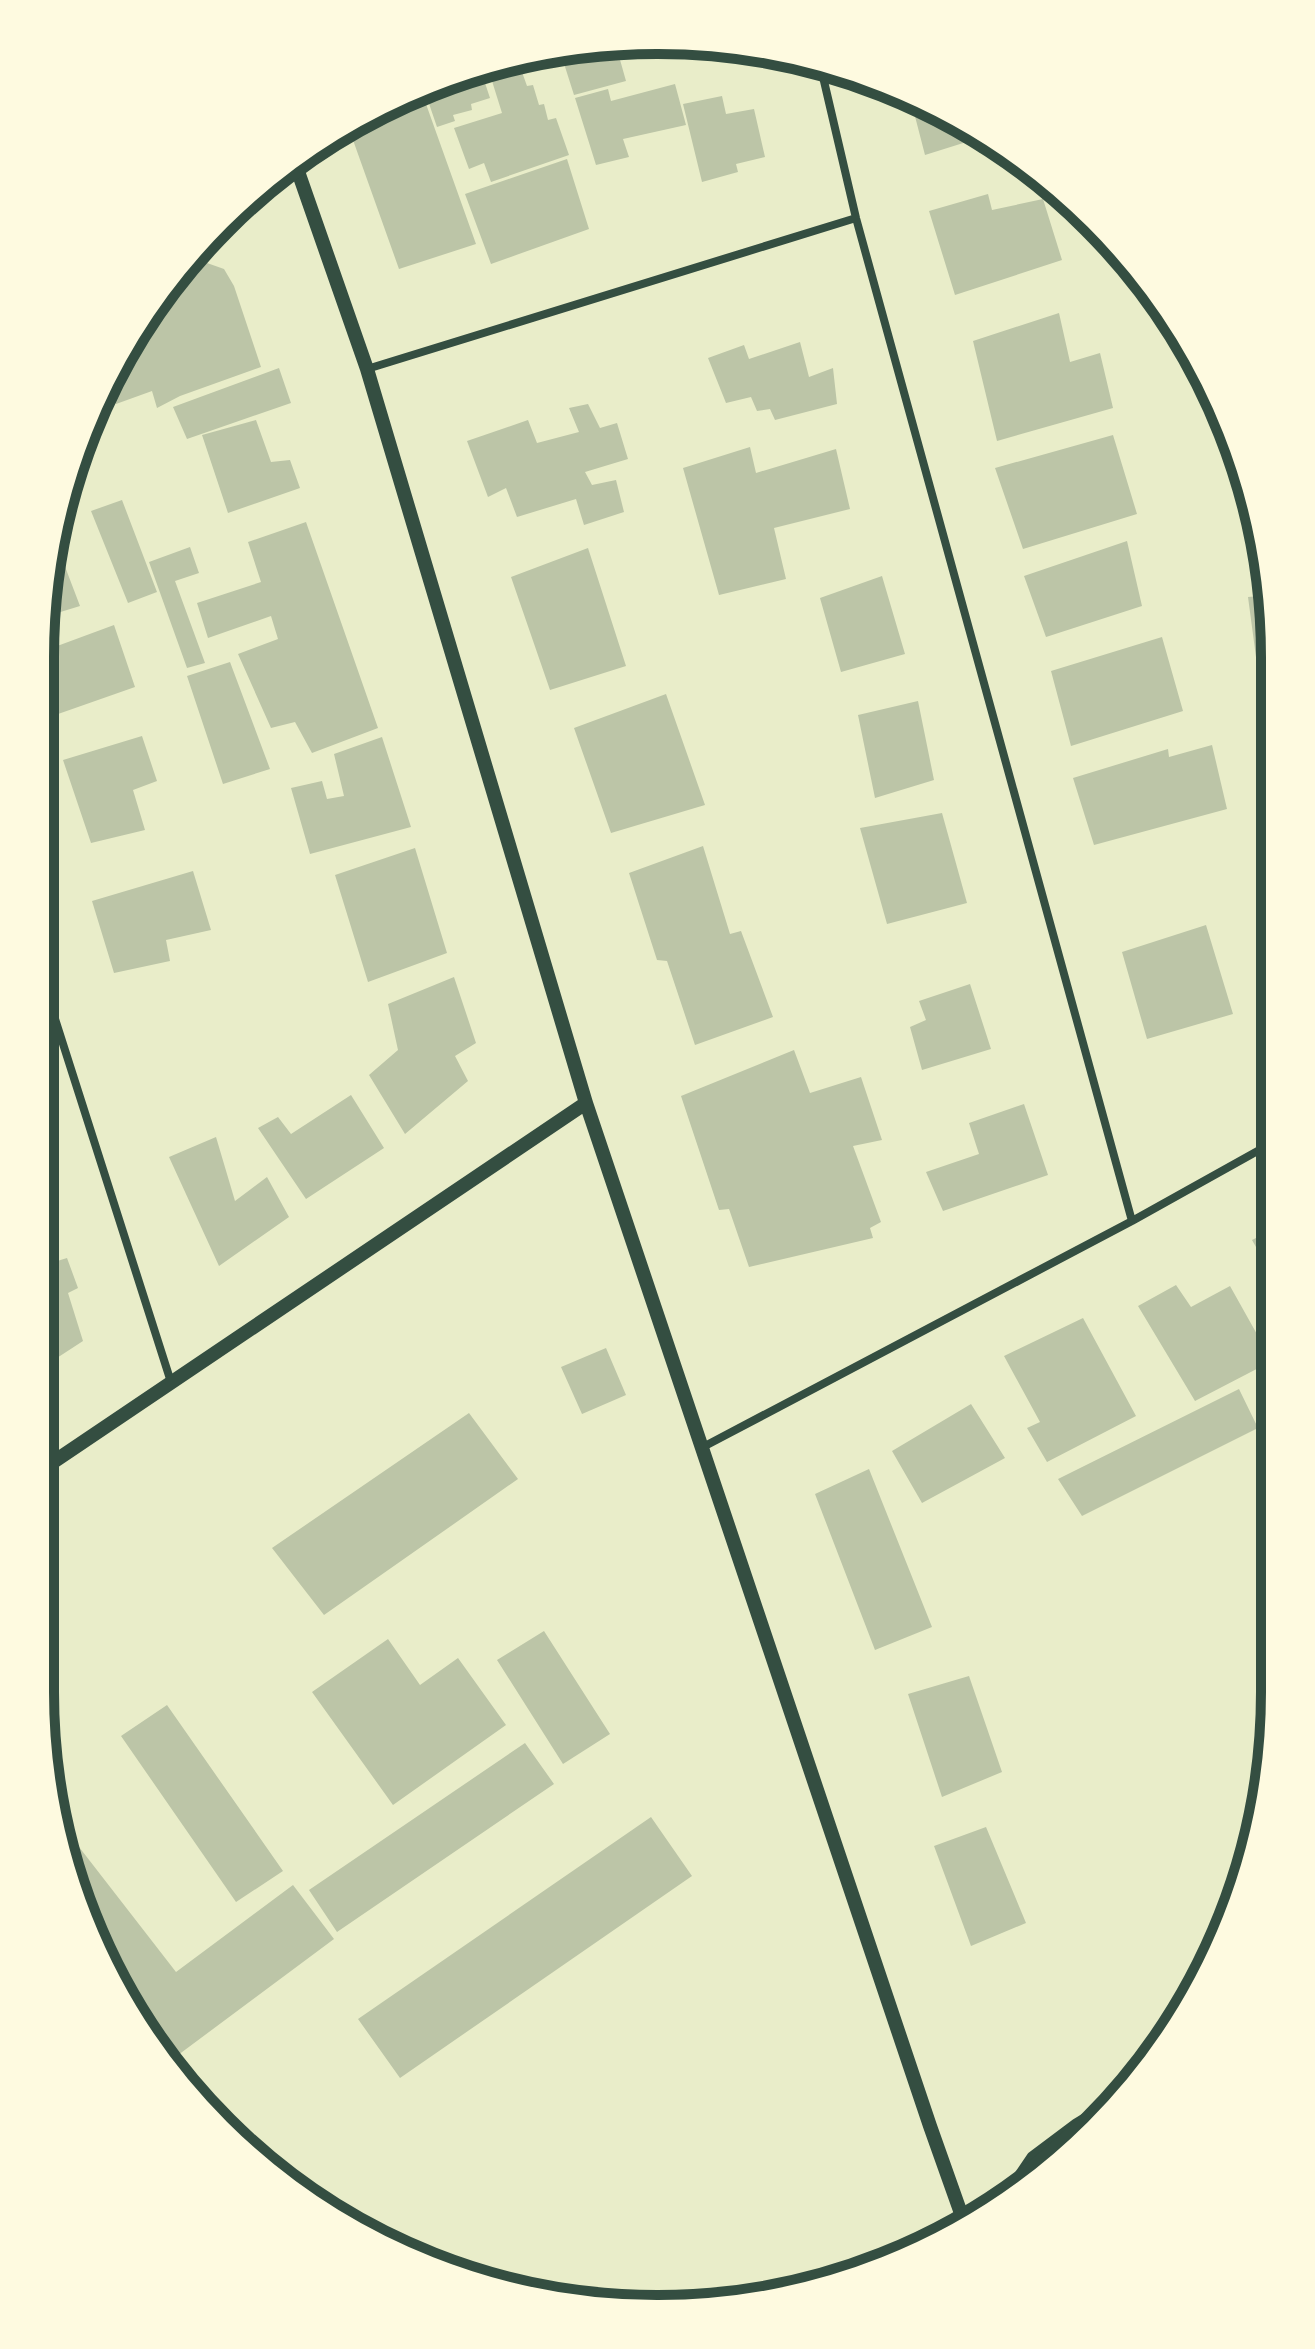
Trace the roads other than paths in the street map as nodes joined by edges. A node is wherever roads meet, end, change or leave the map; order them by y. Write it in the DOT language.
graph roads {
  1 [pos="823,78"];
  2 [pos="299,173"];
  3 [pos="856,218"];
  4 [pos="367,369"];
  5 [pos="54,1016"];
  6 [pos="586,1103"];
  7 [pos="1261,1149"];
  8 [pos="1132,1221"];
  9 [pos="171,1382"];
  10 [pos="703,1447"];
  11 [pos="54,1461"];
  12 [pos="1085,2117"];
  13 [pos="1018,2175"];
  14 [pos="961,2213"];
  1 -- 3 [label="street"];
  2 -- 4 [label="street"];
  3 -- 4 [label="street"];
  3 -- 8 [label="street"];
  4 -- 6 [label="street"];
  5 -- 9 [label="street"];
  6 -- 9 [label="street"];
  6 -- 10 [label="street"];
  7 -- 8 [label="street"];
  8 -- 10 [label="street"];
  9 -- 11 [label="street"];
  10 -- 14 [label="street"];
  12 -- 13 [label="street"];
}
